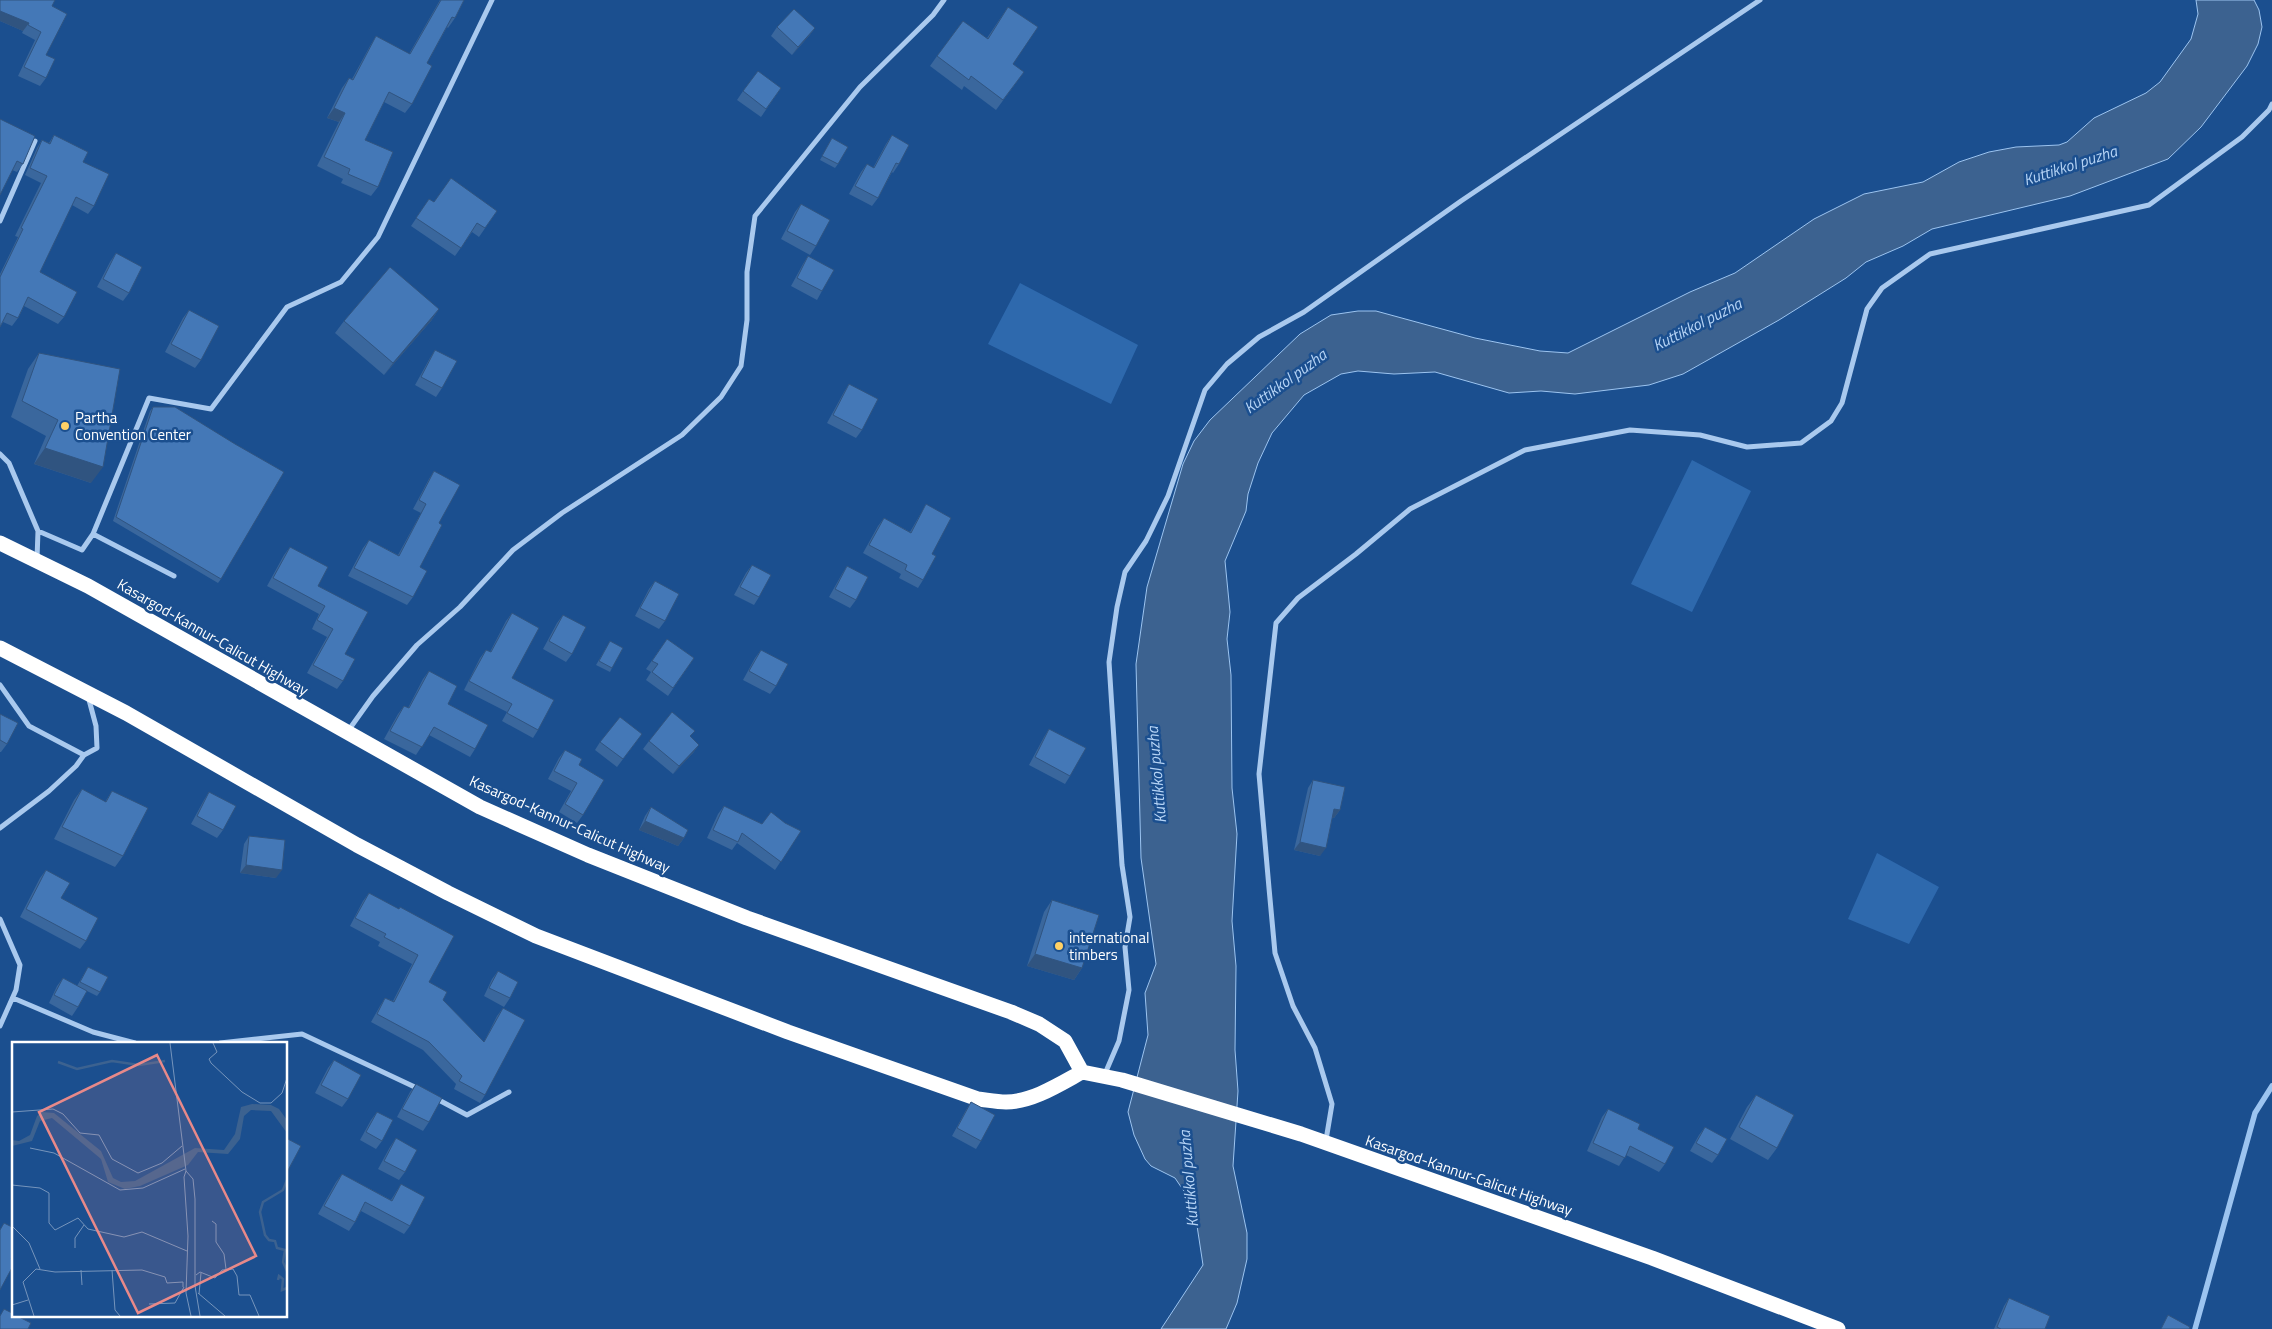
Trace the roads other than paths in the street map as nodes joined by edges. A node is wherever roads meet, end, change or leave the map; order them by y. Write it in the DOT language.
graph roads {
  1 [pos="492,0"];
  2 [pos="944,0"];
  3 [pos="1760,0"];
  4 [pos="2272,104"];
  5 [pos="35,140"];
  6 [pos="0,220"];
  7 [pos="0,454"];
  8 [pos="38,531"];
  9 [pos="93,534"];
  10 [pos="0,543"];
  11 [pos="36,560"];
  12 [pos="174,576"];
  13 [pos="0,648"];
  14 [pos="0,685"];
  15 [pos="87,692"];
  16 [pos="346,733"];
  17 [pos="84,755"];
  18 [pos="0,828"];
  19 [pos="0,919"];
  20 [pos="12,998"];
  21 [pos="0,1026"];
  22 [pos="131,1042"];
  23 [pos="229,1042"];
  24 [pos="1082,1072"];
  25 [pos="1104,1076"];
  26 [pos="509,1092"];
  27 [pos="1326,1143"];
  28 [pos="1838,1329"];
  1 -- 9 [label="street"];
  2 -- 16 [label="street"];
  3 -- 25 [label="street"];
  4 -- 27 [label="street"];
  5 -- 6 [label="street"];
  7 -- 8 [label="street"];
  8 -- 9 [label="street"];
  8 -- 11 [label="street"];
  9 -- 12 [label="street"];
  10 -- 11 [label="highway, Kasargod-Kannur-Calicut Highway"];
  11 -- 16 [label="highway, Kasargod-Kannur-Calicut Highway"];
  13 -- 15 [label="highway"];
  14 -- 17 [label="street"];
  15 -- 17 [label="street"];
  15 -- 24 [label="highway"];
  16 -- 24 [label="highway, Kasargod-Kannur-Calicut Highway"];
  17 -- 18 [label="street"];
  19 -- 20 [label="street"];
  20 -- 21 [label="street"];
  20 -- 22 [label="street"];
  23 -- 26 [label="street"];
  24 -- 25 [label="highway, Kasargod-Kannur-Calicut Highway"];
  25 -- 27 [label="highway, Kasargod-Kannur-Calicut Highway"];
  27 -- 28 [label="highway, Kasargod-Kannur-Calicut Highway"];
}
